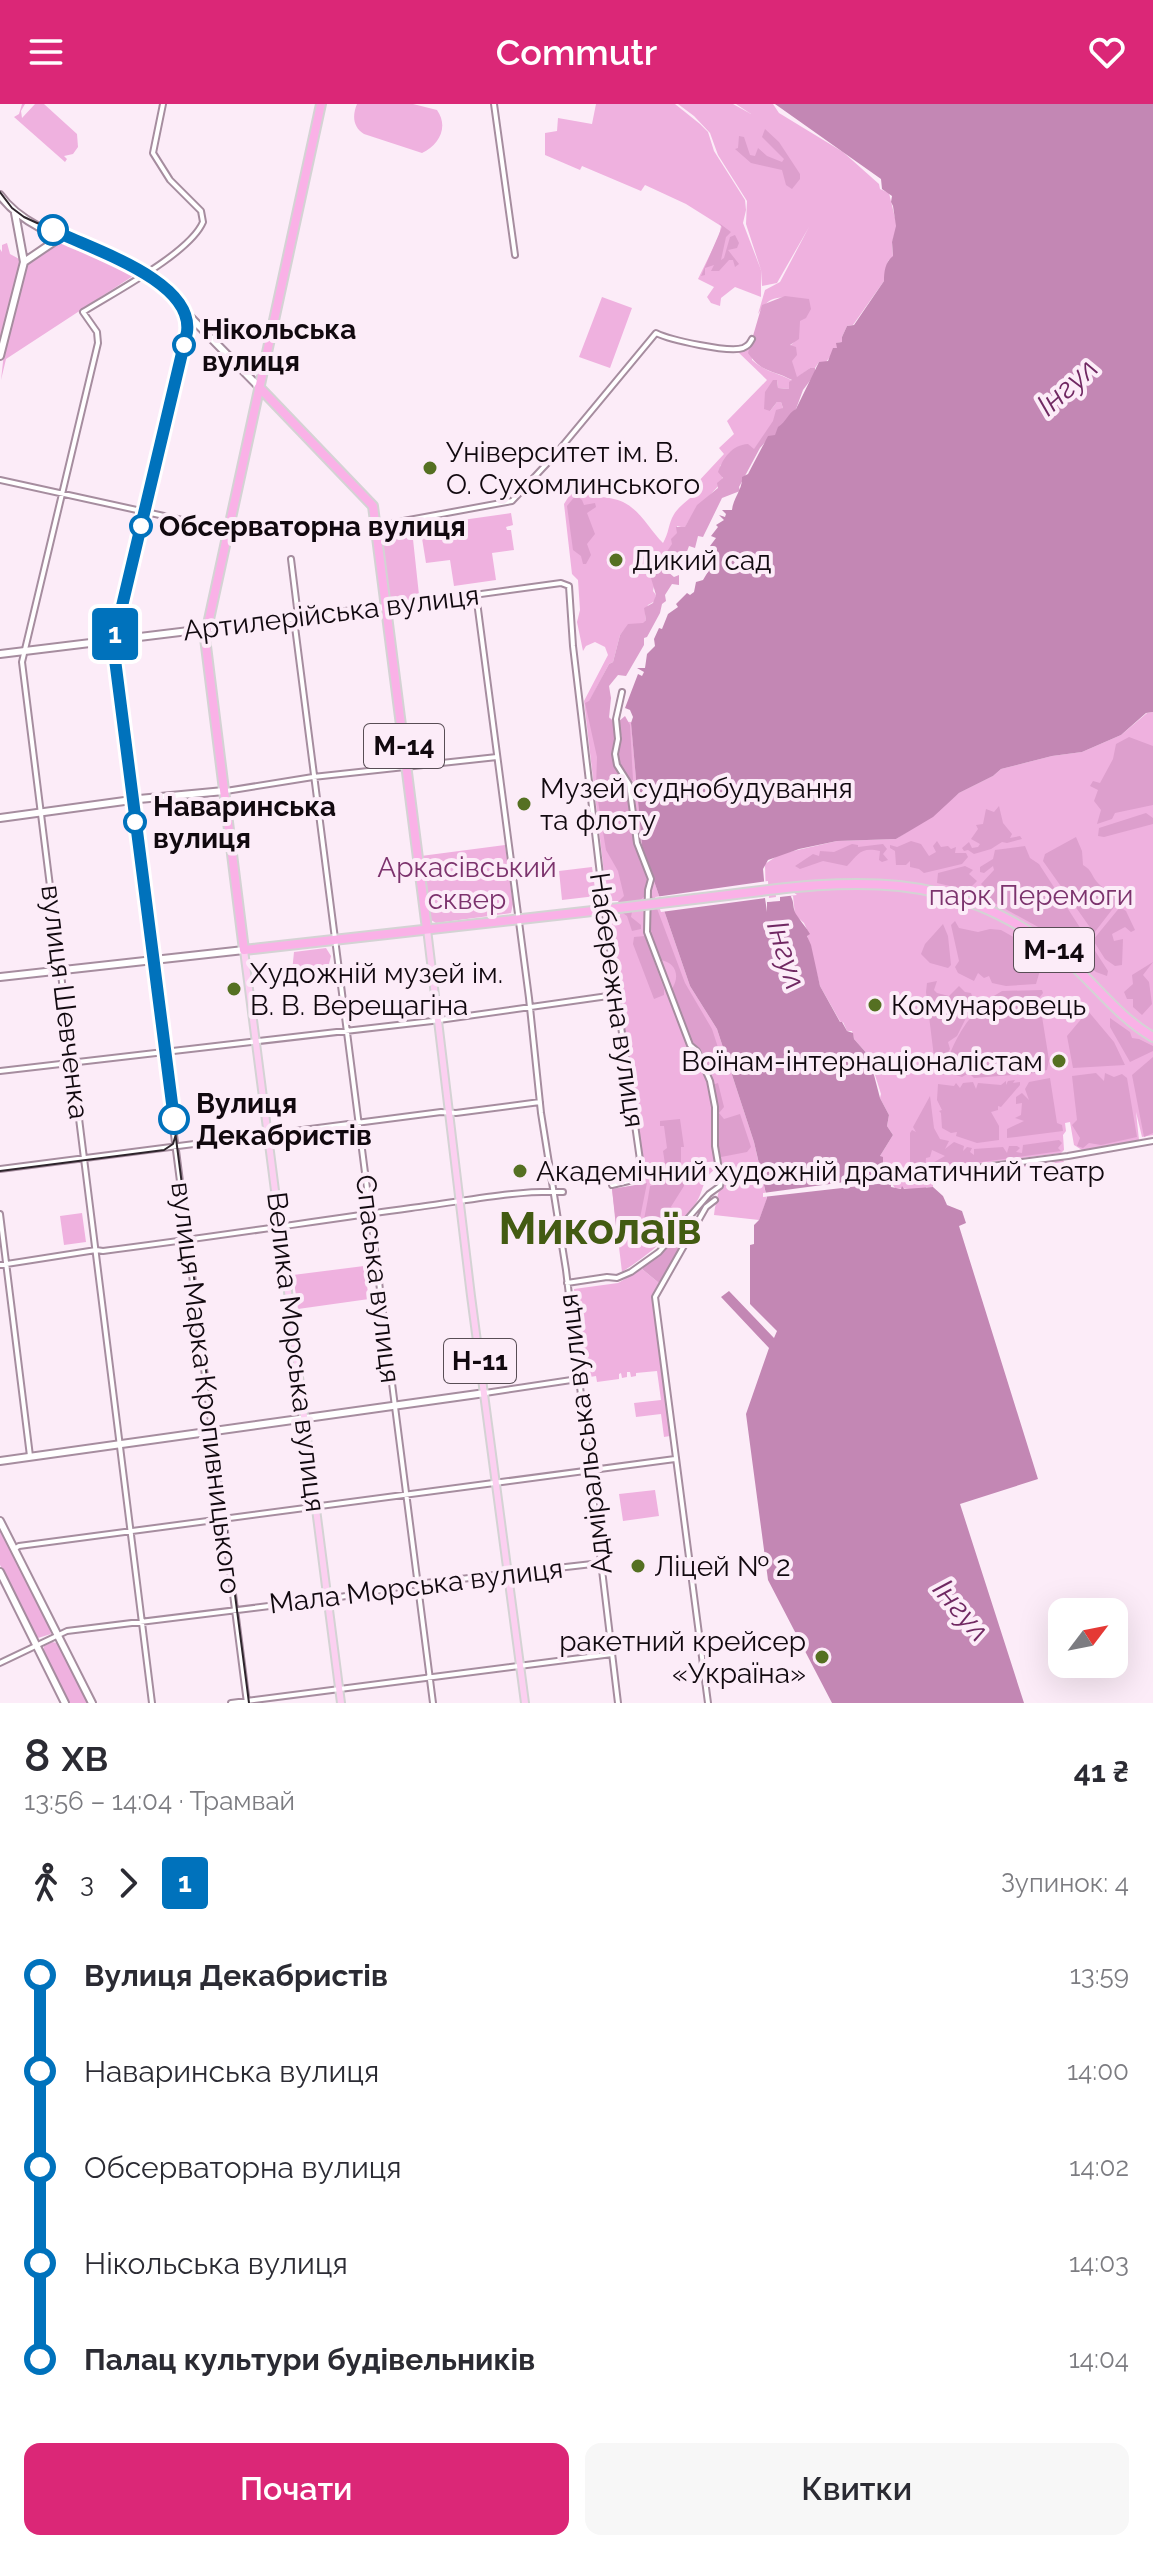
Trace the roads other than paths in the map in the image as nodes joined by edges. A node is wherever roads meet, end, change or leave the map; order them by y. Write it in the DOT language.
graph roads {
  1 [pos="163,104"];
  2 [pos="321,104"];
  3 [pos="494,104"];
  4 [pos="0,195"];
  5 [pos="13,210"];
  6 [pos="33,223"];
  7 [pos="19,232"];
  8 [pos="59,234"];
  9 [pos="20,242"];
  10 [pos="37,253"];
  11 [pos="515,255"];
  12 [pos="24,262"];
  13 [pos="146,275"];
  14 [pos="193,319"];
  15 [pos="752,339"];
  16 [pos="0,356"];
  17 [pos="259,387"];
  18 [pos="0,480"];
  19 [pos="63,493"];
  20 [pos="143,511"];
  21 [pos="376,526"];
  22 [pos="229,530"];
  23 [pos="291,559"];
  24 [pos="567,583"];
  25 [pos="476,594"];
  26 [pos="386,607"];
  27 [pos="296,616"];
  28 [pos="207,630"];
  29 [pos="112,640"];
  30 [pos="24,651"];
  31 [pos="0,654"];
  32 [pos="622,692"];
  33 [pos="497,757"];
  34 [pos="406,769"];
  35 [pos="313,777"];
  36 [pos="224,791"];
  37 [pos="131,800"];
  38 [pos="41,812"];
  39 [pos="0,818"];
  40 [pos="604,909"];
  41 [pos="518,918"];
  42 [pos="427,929"];
  43 [pos="336,939"];
  44 [pos="244,950"];
  45 [pos="153,960"];
  46 [pos="62,970"];
  47 [pos="0,977"];
  48 [pos="615,995"];
  49 [pos="530,1008"];
  50 [pos="439,1020"];
  51 [pos="348,1030"];
  52 [pos="1153,1037"];
  53 [pos="256,1041"];
  54 [pos="165,1052"];
  55 [pos="74,1062"];
  56 [pos="0,1071"];
  57 [pos="540,1102"];
  58 [pos="449,1113"];
  59 [pos="358,1122"];
  60 [pos="268,1135"];
  61 [pos="1153,1141"];
  62 [pos="176,1147"];
  63 [pos="85,1159"];
  64 [pos="0,1169"];
  65 [pos="897,1178"];
  66 [pos="612,1185"];
  67 [pos="554,1192"];
  68 [pos="563,1192"];
  69 [pos="460,1202"];
  70 [pos="701,1205"];
  71 [pos="0,1214"];
  72 [pos="370,1214"];
  73 [pos="280,1228"];
  74 [pos="188,1240"];
  75 [pos="96,1250"];
  76 [pos="3,1265"];
  77 [pos="567,1283"];
  78 [pos="578,1379"];
  79 [pos="485,1393"];
  80 [pos="393,1405"];
  81 [pos="304,1419"];
  82 [pos="213,1432"];
  83 [pos="120,1443"];
  84 [pos="30,1456"];
  85 [pos="675,1459"];
  86 [pos="0,1461"];
  87 [pos="590,1471"];
  88 [pos="496,1483"];
  89 [pos="406,1495"];
  90 [pos="316,1508"];
  91 [pos="223,1518"];
  92 [pos="0,1521"];
  93 [pos="131,1531"];
  94 [pos="14,1549"];
  95 [pos="601,1563"];
  96 [pos="0,1572"];
  97 [pos="508,1574"];
  98 [pos="417,1584"];
  99 [pos="327,1599"];
  100 [pos="235,1609"];
  101 [pos="142,1622"];
  102 [pos="57,1635"];
  103 [pos="37,1645"];
  104 [pos="612,1654"];
  105 [pos="0,1663"];
  106 [pos="519,1665"];
  107 [pos="429,1676"];
  108 [pos="339,1690"];
  109 [pos="247,1702"];
  110 [pos="65,1703"];
  111 [pos="92,1703"];
  112 [pos="152,1703"];
  113 [pos="231,1703"];
  114 [pos="341,1703"];
  115 [pos="433,1703"];
  116 [pos="525,1703"];
  117 [pos="618,1703"];
  118 [pos="708,1703"];
  1 -- 13 [label="street"];
  2 -- 17 [label="highway, Велика Морська вулиця"];
  3 -- 11 [label="street"];
  4 -- 5 [label="street"];
  5 -- 6 [label="street"];
  5 -- 7 [label="street"];
  6 -- 7 [label="street"];
  6 -- 8 [label="street"];
  7 -- 9 [label="street"];
  8 -- 10 [label="street"];
  8 -- 13 [label="street"];
  9 -- 10 [label="street"];
  9 -- 12 [label="street"];
  10 -- 12 [label="street"];
  12 -- 16 [label="street"];
  13 -- 14 [label="street"];
  13 -- 19 [label="street, вулиця Шевченка"];
  14 -- 17 [label="street"];
  14 -- 20 [label="street, вулиця Марка Кропивницького"];
  15 -- 21 [label="street"];
  17 -- 21 [label="highway, М-14"];
  17 -- 22 [label="highway, Велика Морська вулиця"];
  18 -- 19 [label="street"];
  19 -- 20 [label="street"];
  19 -- 30 [label="street, вулиця Шевченка"];
  20 -- 22 [label="street"];
  20 -- 29 [label="street, вулиця Марка Кропивницького"];
  21 -- 26 [label="highway, М-14"];
  22 -- 28 [label="highway, Велика Морська вулиця"];
  23 -- 27 [label="street, Спаська вулиця"];
  24 -- 25 [label="street, Артилерійська вулиця"];
  24 -- 40 [label="street, Набережна вулиця"];
  25 -- 26 [label="street, Артилерійська вулиця"];
  25 -- 33 [label="street, Адміральська вулиця"];
  26 -- 27 [label="street, Артилерійська вулиця"];
  26 -- 34 [label="highway, М-14"];
  27 -- 28 [label="street, Артилерійська вулиця"];
  27 -- 35 [label="street, Спаська вулиця"];
  28 -- 29 [label="street, Артилерійська вулиця"];
  28 -- 36 [label="highway, Велика Морська вулиця"];
  29 -- 30 [label="street, Артилерійська вулиця"];
  29 -- 37 [label="street, вулиця Марка Кропивницького"];
  30 -- 31 [label="street, Артилерійська вулиця"];
  30 -- 38 [label="street, вулиця Шевченка"];
  32 -- 70 [label="street"];
  33 -- 34 [label="street"];
  33 -- 41 [label="street, Адміральська вулиця"];
  34 -- 35 [label="street"];
  34 -- 42 [label="highway, М-14"];
  35 -- 36 [label="street"];
  35 -- 43 [label="street, Спаська вулиця"];
  36 -- 37 [label="street"];
  36 -- 44 [label="highway, Велика Морська вулиця"];
  37 -- 38 [label="street"];
  37 -- 45 [label="street, вулиця Марка Кропивницького"];
  38 -- 39 [label="street"];
  38 -- 46 [label="street, вулиця Шевченка"];
  40 -- 41 [label="highway, М-14"];
  40 -- 48 [label="street, Набережна вулиця"];
  40 -- 52 [label="highway, М-14, bridge"];
  41 -- 42 [label="highway, М-14"];
  41 -- 49 [label="street, Адміральська вулиця"];
  42 -- 43 [label="highway, М-14"];
  42 -- 50 [label="main road, Н-11"];
  43 -- 44 [label="highway, М-14"];
  43 -- 51 [label="street, Спаська вулиця"];
  44 -- 45 [label="street"];
  44 -- 53 [label="main road, Велика Морська вулиця"];
  45 -- 46 [label="street"];
  45 -- 54 [label="street, вулиця Марка Кропивницького"];
  46 -- 47 [label="street"];
  46 -- 55 [label="street, вулиця Шевченка"];
  48 -- 49 [label="street"];
  48 -- 66 [label="street, Набережна вулиця"];
  49 -- 50 [label="street"];
  49 -- 57 [label="street, Адміральська вулиця"];
  50 -- 51 [label="street"];
  50 -- 58 [label="main road, Н-11"];
  51 -- 53 [label="street"];
  51 -- 59 [label="street, Спаська вулиця"];
  53 -- 54 [label="street"];
  53 -- 60 [label="main road, Велика Морська вулиця"];
  54 -- 55 [label="street"];
  54 -- 62 [label="street, вулиця Марка Кропивницького"];
  55 -- 56 [label="street"];
  55 -- 63 [label="street, вулиця Шевченка"];
  57 -- 58 [label="street"];
  57 -- 67 [label="street, Адміральська вулиця"];
  58 -- 59 [label="street"];
  58 -- 69 [label="main road, Н-11"];
  59 -- 60 [label="street"];
  59 -- 72 [label="street, Спаська вулиця"];
  60 -- 62 [label="street"];
  60 -- 73 [label="main road, Велика Морська вулиця"];
  61 -- 65 [label="street"];
  62 -- 63 [label="street"];
  62 -- 74 [label="street, вулиця Марка Кропивницького"];
  63 -- 64 [label="street"];
  63 -- 75 [label="street, вулиця Шевченка"];
  67 -- 68 [label="street"];
  67 -- 69 [label="street"];
  67 -- 77 [label="street, Адміральська вулиця"];
  69 -- 72 [label="street"];
  69 -- 79 [label="main road, Н-11"];
  70 -- 77 [label="street"];
  70 -- 85 [label="street"];
  71 -- 76 [label="street"];
  72 -- 73 [label="street"];
  72 -- 80 [label="street, Спаська вулиця"];
  73 -- 74 [label="street"];
  73 -- 81 [label="main road, Велика Морська вулиця"];
  74 -- 75 [label="street"];
  74 -- 82 [label="street, вулиця Марка Кропивницького"];
  75 -- 76 [label="street"];
  75 -- 83 [label="street, вулиця Шевченка"];
  76 -- 84 [label="street"];
  77 -- 78 [label="street, Адміральська вулиця"];
  78 -- 79 [label="street"];
  78 -- 87 [label="street, Адміральська вулиця"];
  79 -- 80 [label="street"];
  79 -- 88 [label="main road, Н-11"];
  80 -- 81 [label="street"];
  80 -- 89 [label="street, Спаська вулиця"];
  81 -- 82 [label="street"];
  81 -- 90 [label="main road, Велика Морська вулиця"];
  82 -- 83 [label="street"];
  82 -- 91 [label="street, вулиця Марка Кропивницького"];
  83 -- 84 [label="street"];
  83 -- 93 [label="street, вулиця Шевченка"];
  84 -- 86 [label="street"];
  85 -- 87 [label="street"];
  85 -- 118 [label="street"];
  87 -- 88 [label="street"];
  87 -- 95 [label="street, Адміральська вулиця"];
  88 -- 89 [label="street"];
  88 -- 97 [label="main road, Н-11"];
  89 -- 90 [label="street"];
  89 -- 98 [label="street, Спаська вулиця"];
  90 -- 91 [label="street"];
  90 -- 99 [label="main road, Велика Морська вулиця"];
  91 -- 93 [label="street"];
  91 -- 100 [label="street, вулиця Марка Кропивницького"];
  92 -- 94 [label="street"];
  93 -- 94 [label="street"];
  93 -- 101 [label="street, вулиця Шевченка"];
  94 -- 102 [label="street"];
  95 -- 97 [label="street, Мала Морська вулиця"];
  95 -- 104 [label="street, Адміральська вулиця"];
  96 -- 103 [label="street"];
  97 -- 98 [label="street, Мала Морська вулиця"];
  97 -- 106 [label="main road, Н-11"];
  98 -- 99 [label="street, Мала Морська вулиця"];
  98 -- 107 [label="street, Спаська вулиця"];
  99 -- 100 [label="street, Мала Морська вулиця"];
  99 -- 108 [label="main road, Велика Морська вулиця"];
  100 -- 101 [label="street, Мала Морська вулиця"];
  100 -- 109 [label="street, вулиця Марка Кропивницького"];
  101 -- 102 [label="street, Мала Морська вулиця"];
  101 -- 112 [label="street, вулиця Шевченка"];
  102 -- 103 [label="street, Мала Морська вулиця"];
  102 -- 111 [label="street"];
  103 -- 105 [label="street, Мала Морська вулиця"];
  103 -- 110 [label="street"];
  104 -- 106 [label="street"];
  104 -- 117 [label="street, Адміральська вулиця"];
  106 -- 107 [label="street"];
  106 -- 116 [label="main road, Н-11"];
  107 -- 108 [label="street"];
  107 -- 115 [label="street, Спаська вулиця"];
  108 -- 109 [label="street"];
  108 -- 114 [label="main road, Велика Морська вулиця"];
  109 -- 113 [label="street"];
}
